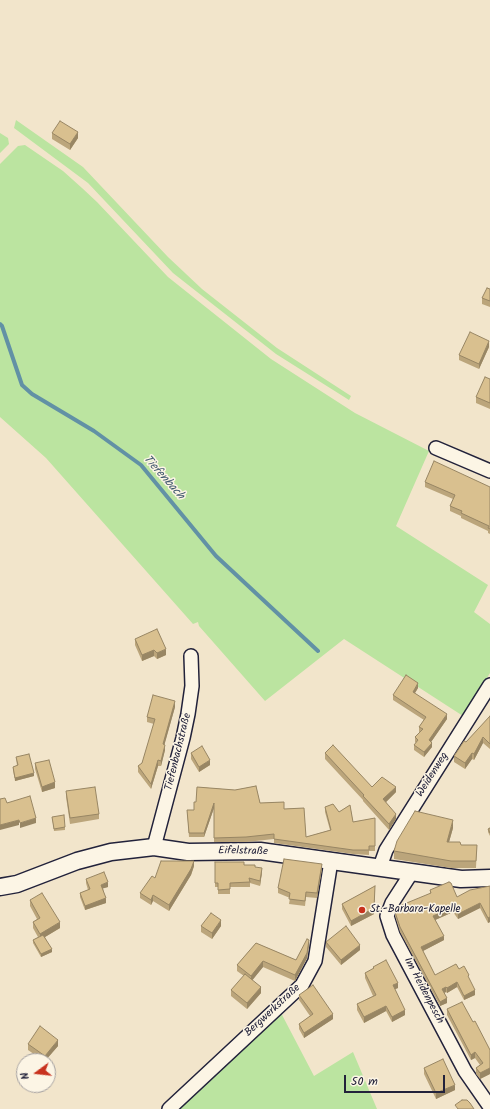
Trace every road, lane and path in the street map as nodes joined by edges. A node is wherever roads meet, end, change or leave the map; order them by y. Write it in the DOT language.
graph roads {
  1 [pos="436,448"];
  2 [pos="490,471"];
  3 [pos="191,656"];
  4 [pos="490,685"];
  5 [pos="154,847"];
  6 [pos="331,862"];
  7 [pos="380,867"];
  8 [pos="412,872"];
  9 [pos="490,878"];
  10 [pos="0,886"];
  11 [pos="490,1107"];
  12 [pos="168,1109"];
  1 -- 2 [label="street"];
  3 -- 5 [label="street, Tiefenbachstraße"];
  4 -- 7 [label="street, Weidenweg"];
  5 -- 6 [label="street, Eifelstraße"];
  5 -- 10 [label="street, Eifelstraße"];
  6 -- 7 [label="street, Eifelstraße"];
  6 -- 12 [label="street, Bergwerkstraße"];
  7 -- 8 [label="street, Eifelstraße"];
  8 -- 9 [label="street, Eifelstraße"];
  8 -- 11 [label="street, Im Heidenpesch"];
}
